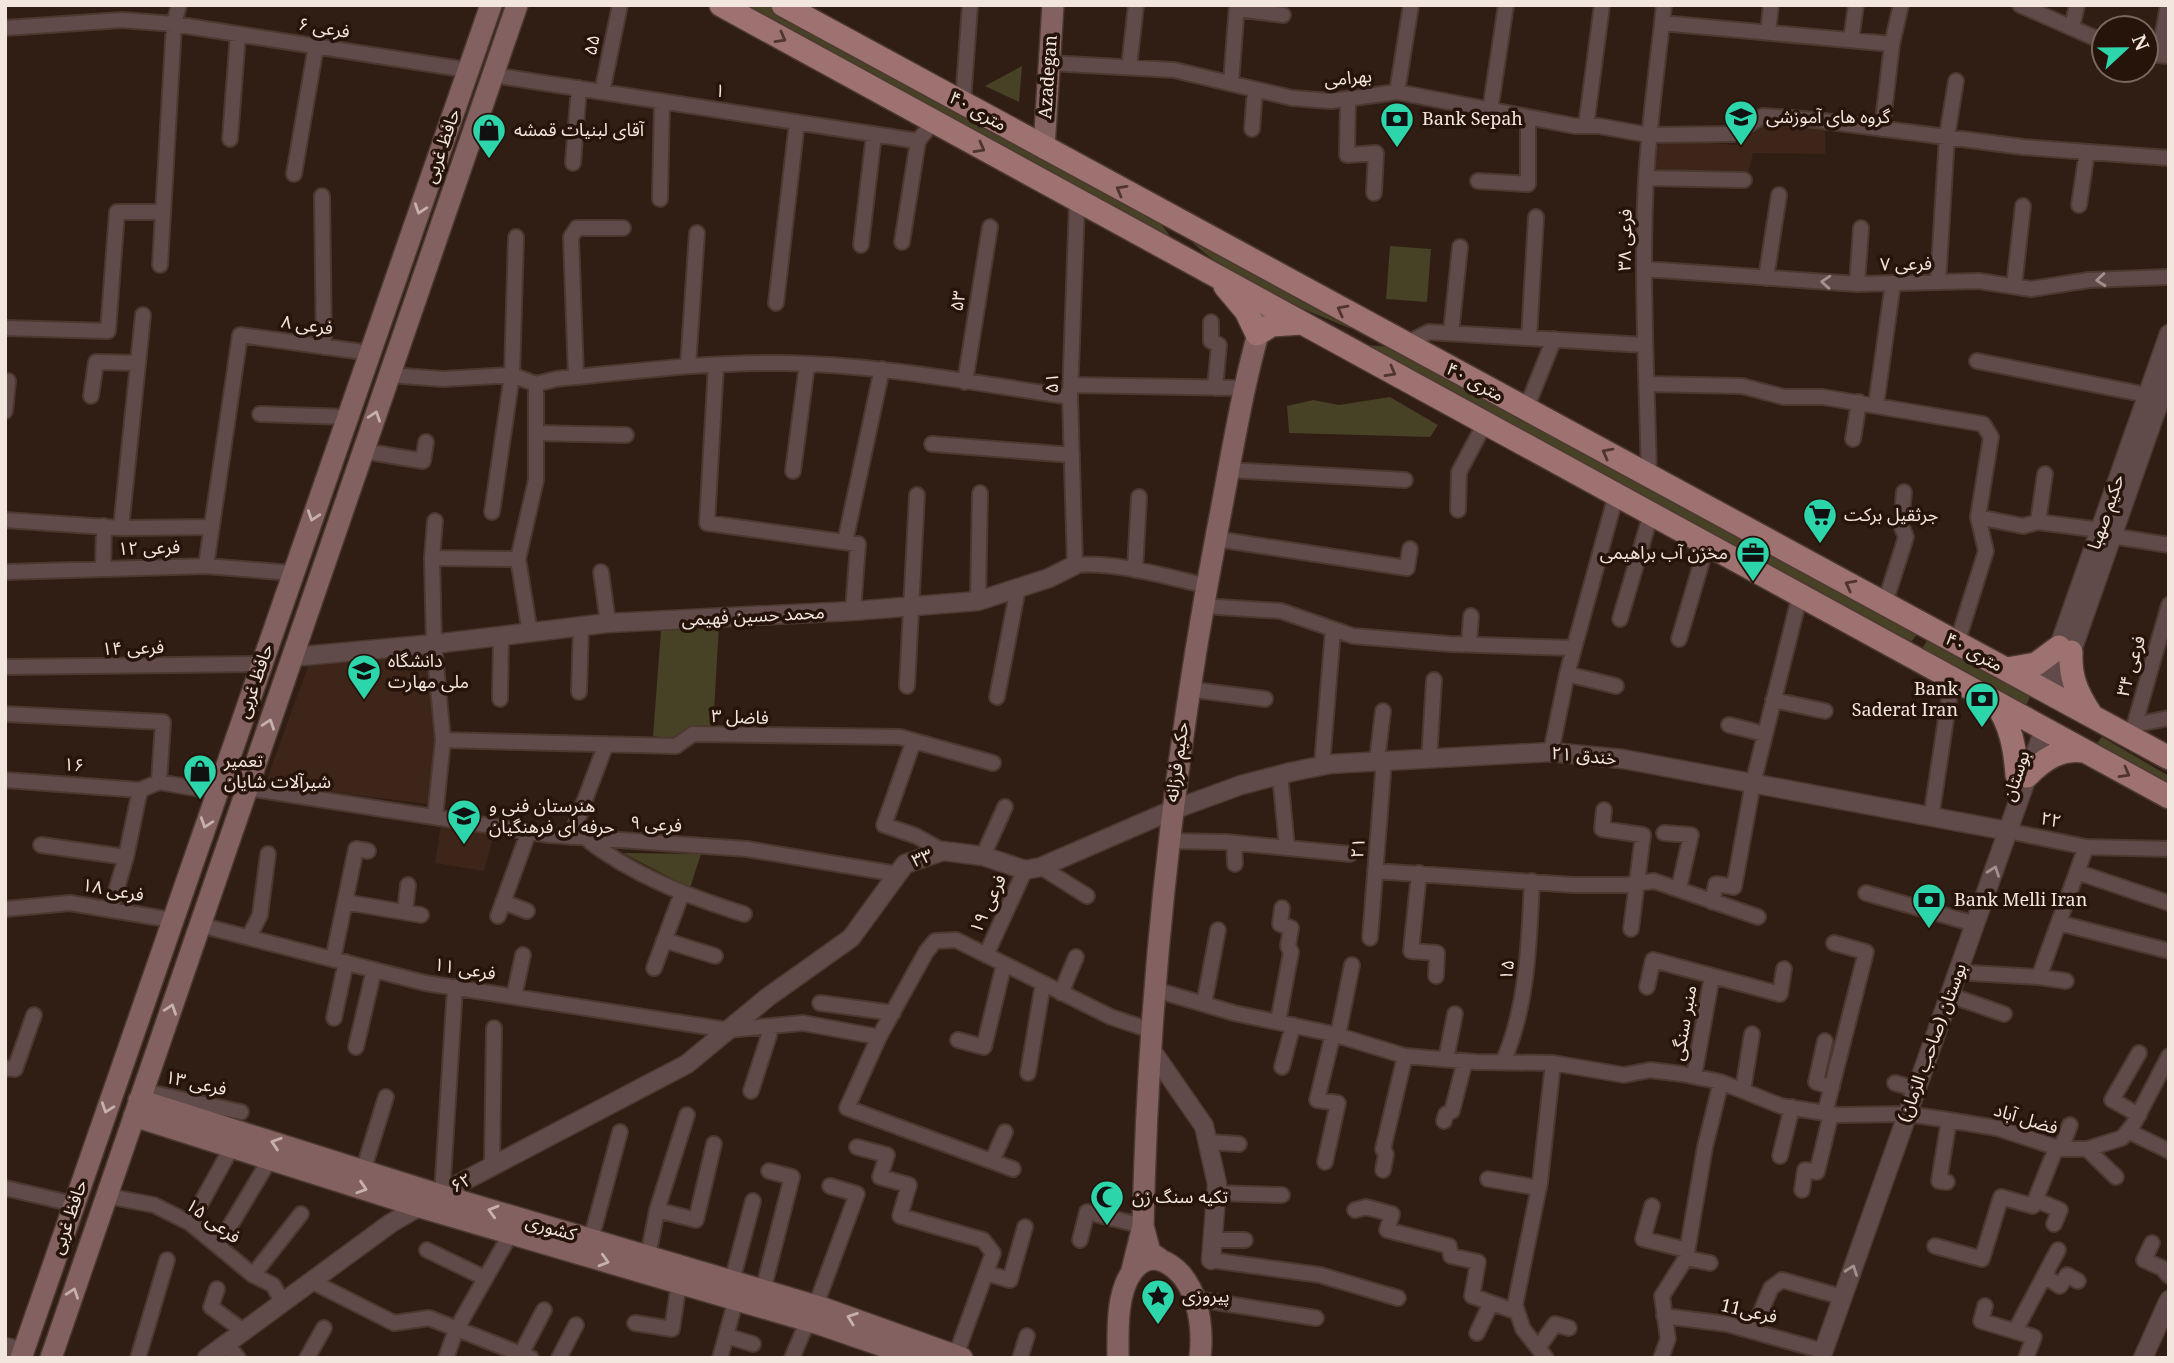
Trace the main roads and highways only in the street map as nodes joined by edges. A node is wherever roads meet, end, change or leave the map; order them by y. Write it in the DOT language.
graph roads {
  1 [pos="491,5"];
  2 [pos="517,5"];
  3 [pos="721,5"];
  4 [pos="783,5"];
  5 [pos="1053,5"];
  6 [pos="1044,148"];
  7 [pos="1163,213"];
  8 [pos="1219,278"];
  9 [pos="1266,304"];
  10 [pos="1303,323"];
  11 [pos="1257,334"];
  12 [pos="1405,344"];
  13 [pos="329,468"];
  14 [pos="353,479"];
  15 [pos="1916,620"];
  16 [pos="1902,651"];
  17 [pos="2007,669"];
  18 [pos="2050,692"];
  19 [pos="1995,702"];
  20 [pos="2092,715"];
  21 [pos="2039,725"];
  22 [pos="2084,751"];
  23 [pos="2169,758"];
  24 [pos="2169,797"];
  25 [pos="134,1030"];
  26 [pos="161,1040"];
  27 [pos="122,1064"];
  28 [pos="141,1096"];
  29 [pos="1143,1226"];
  30 [pos="1160,1259"];
  31 [pos="1131,1274"];
  32 [pos="734,1290"];
  33 [pos="812,1313"];
  34 [pos="16,1352"];
  35 [pos="959,1357"];
  36 [pos="51,1358"];
  37 [pos="918,1358"];
  38 [pos="1118,1358"];
  39 [pos="1200,1358"];
  1 -- 13 [label="main road, حافظ غربی, one-way"];
  14 -- 2 [label="main road, حافظ غربی, one-way"];
  3 -- 8 [label="main road, ۴۰ متری, one-way"];
  4 -- 6 [label="main road, ۴۰ متری"];
  5 -- 6 [label="main road, Azadegan"];
  7 -- 6 [label="main road, ۴۰ متری, one-way"];
  7 -- 9 [label="main road"];
  12 -- 7 [label="main road, ۴۰ متری, one-way"];
  8 -- 9 [label="main road, ۴۰ متری"];
  8 -- 11 [label="main road"];
  9 -- 10 [label="main road, ۴۰ متری"];
  9 -- 11 [label="main road, حکیم فرزانه"];
  9 -- 12 [label="main road"];
  10 -- 11 [label="main road"];
  10 -- 16 [label="main road, ۴۰ متری, one-way"];
  11 -- 29 [label="main road, حکیم فرزانه"];
  15 -- 12 [label="main road, ۴۰ متری, one-way"];
  13 -- 14 [label="main road"];
  13 -- 25 [label="main road, حافظ غربی, one-way"];
  26 -- 14 [label="main road, حافظ غربی, one-way"];
  15 -- 16 [label="main road"];
  15 -- 17 [label="main road, ۴۰ متری"];
  16 -- 19 [label="main road, ۴۰ متری"];
  17 -- 18 [label="main road, ۴۰ متری"];
  17 -- 20 [label="main road"];
  18 -- 20 [label="main road, ۴۰ متری"];
  18 -- 21 [label="main road"];
  19 -- 21 [label="main road, ۴۰ متری"];
  19 -- 22 [label="main road"];
  20 -- 23 [label="main road, ۴۰ متری"];
  21 -- 22 [label="main road, ۴۰ متری"];
  22 -- 24 [label="main road, ۴۰ متری, one-way"];
  25 -- 26 [label="main road"];
  25 -- 27 [label="main road, حافظ غربی"];
  26 -- 28 [label="main road, حافظ غربی"];
  27 -- 28 [label="main road"];
  27 -- 34 [label="main road, حافظ غربی, one-way"];
  32 -- 28 [label="main road, کشوری, one-way"];
  28 -- 32 [label="main road, کشوری, one-way"];
  36 -- 28 [label="main road, حافظ غربی, one-way"];
  29 -- 30 [label="main road"];
  29 -- 31 [label="main road, حکیم فرزانه"];
  30 -- 31 [label="main road"];
  30 -- 39 [label="main road"];
  31 -- 38 [label="main road, حکیم فرزانه"];
  32 -- 33 [label="main road, کشوری"];
  32 -- 33 [label="main road, کشوری"];
  35 -- 33 [label="main road, کشوری, one-way"];
  33 -- 37 [label="main road, کشوری"];
}
